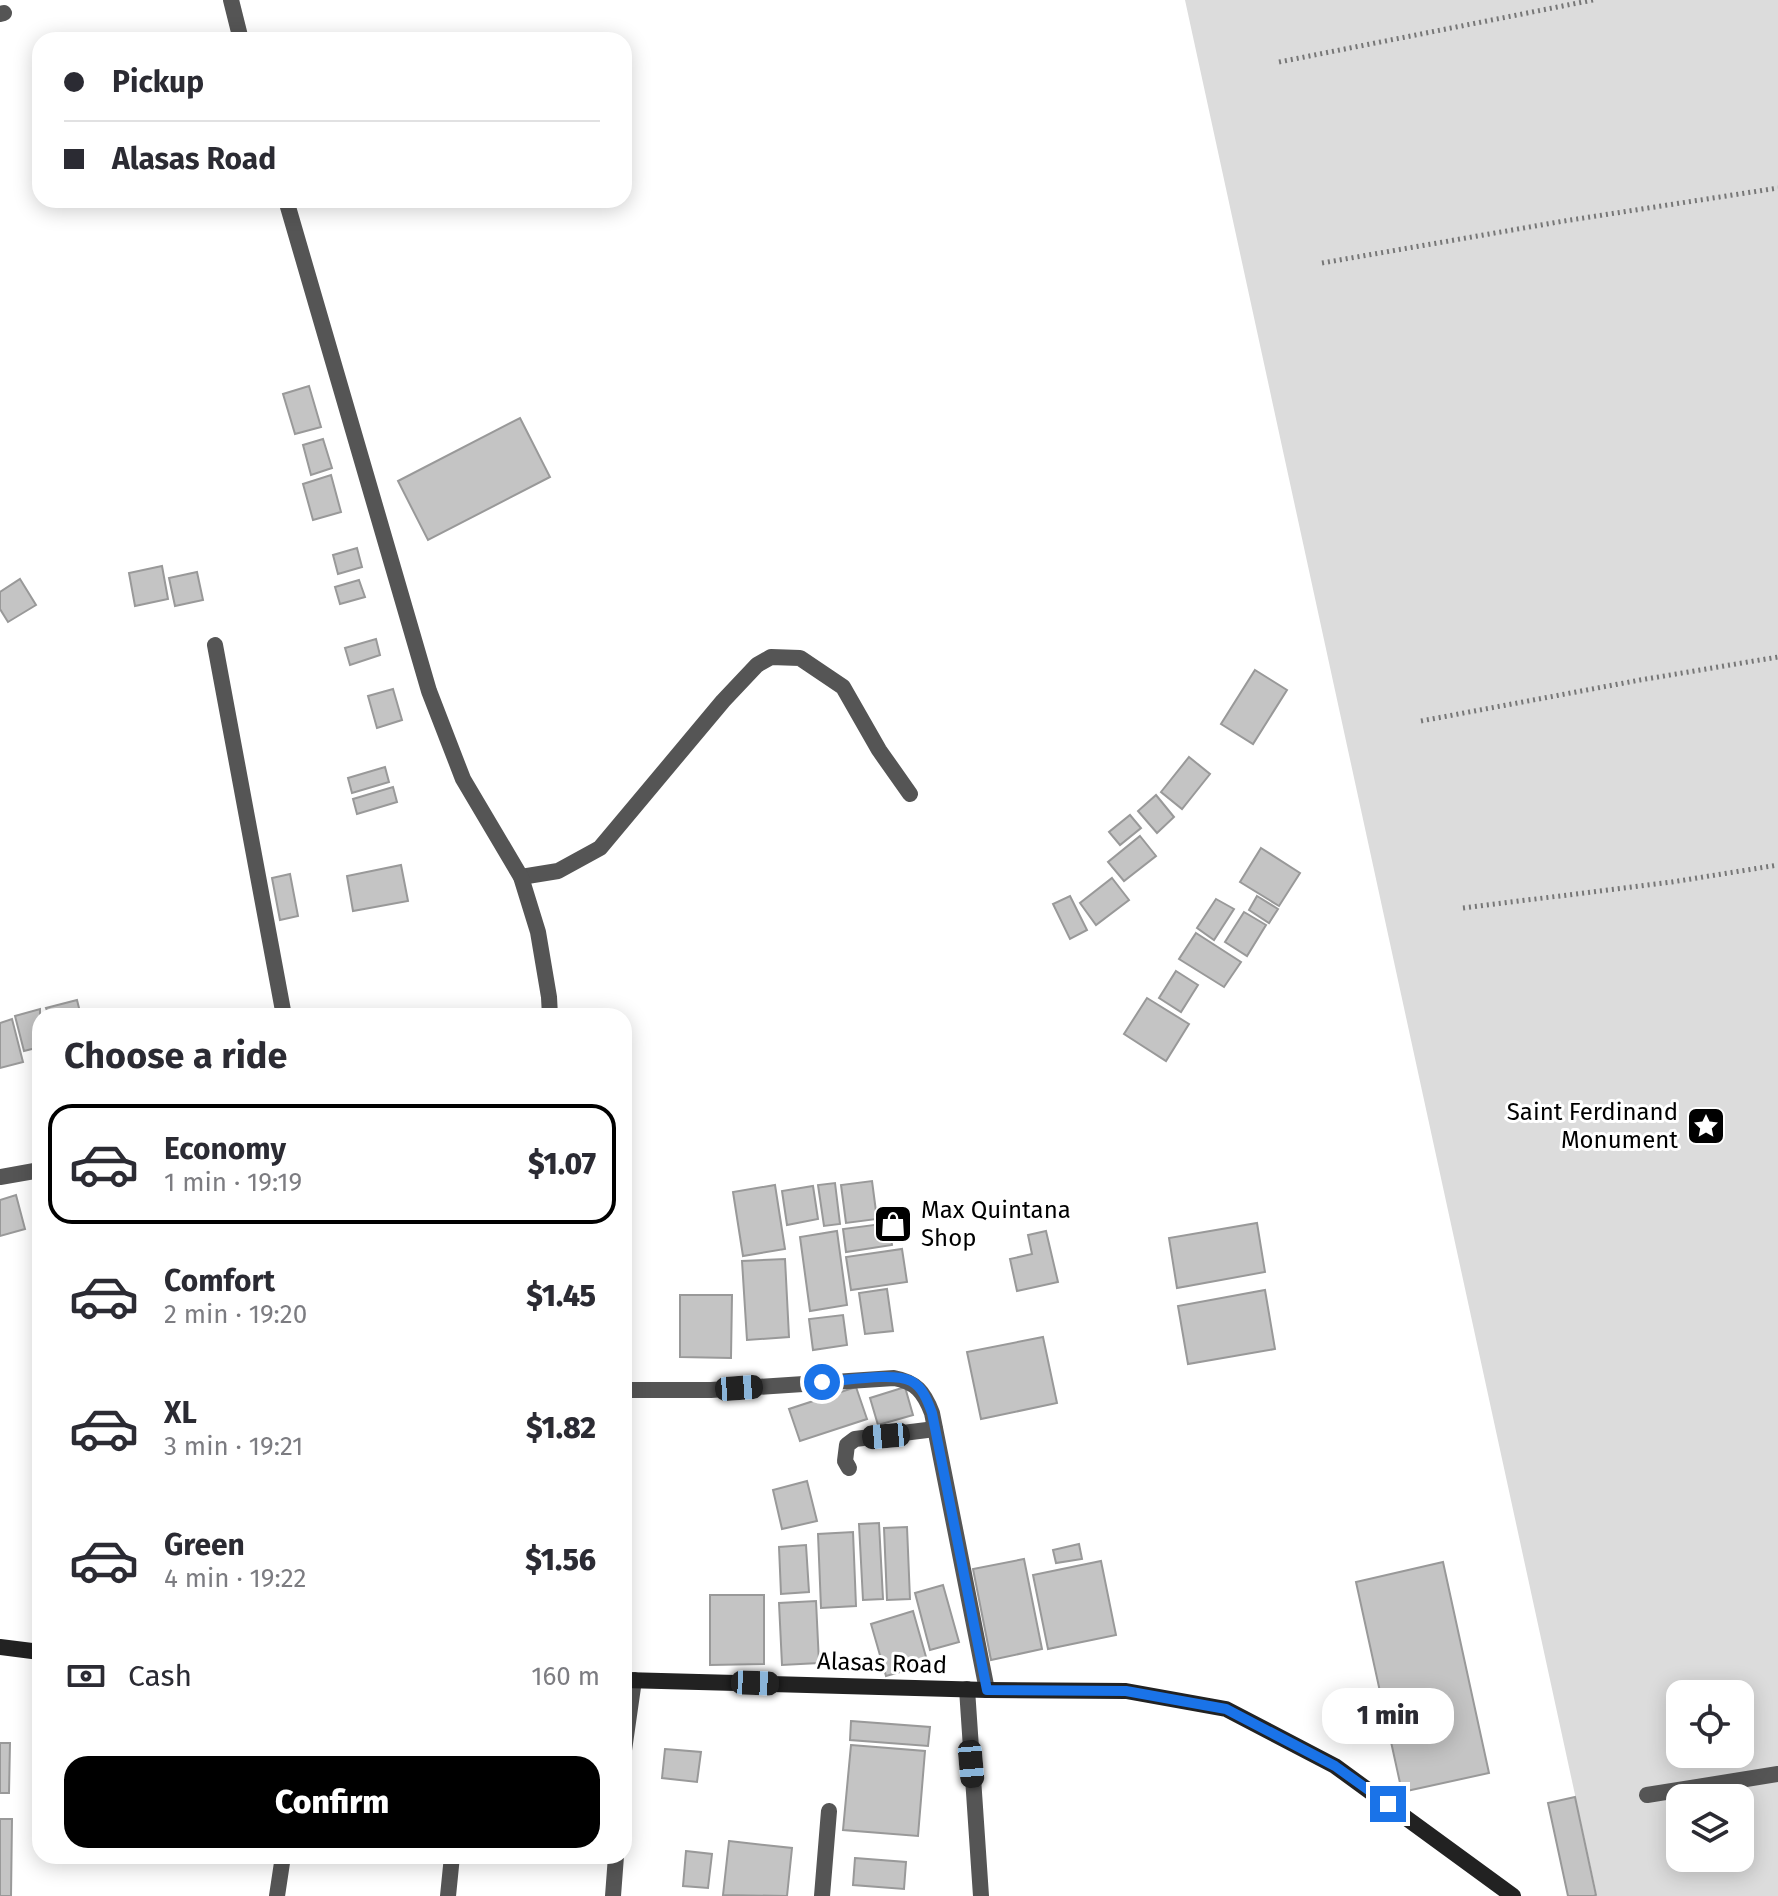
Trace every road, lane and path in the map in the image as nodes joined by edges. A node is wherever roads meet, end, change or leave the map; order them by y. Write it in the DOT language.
graph roads {
  1 [pos="231,0"];
  2 [pos="1593,0"];
  3 [pos="239,32"];
  4 [pos="1279,62"];
  5 [pos="1778,188"];
  6 [pos="288,208"];
  7 [pos="1322,263"];
  8 [pos="215,645"];
  9 [pos="1778,657"];
  10 [pos="1421,721"];
  11 [pos="910,794"];
  12 [pos="1778,865"];
  13 [pos="521,877"];
  14 [pos="1463,908"];
  15 [pos="283,1008"];
  16 [pos="550,1008"];
  17 [pos="32,1171"];
  18 [pos="0,1177"];
  19 [pos="632,1390"];
  20 [pos="935,1429"];
  21 [pos="849,1468"];
  22 [pos="0,1647"];
  23 [pos="32,1651"];
  24 [pos="632,1680"];
  25 [pos="967,1689"];
  26 [pos="987,1690"];
  27 [pos="1778,1774"];
  28 [pos="1647,1795"];
  29 [pos="829,1811"];
  30 [pos="282,1864"];
  31 [pos="451,1864"];
  32 [pos="615,1864"];
  33 [pos="277,1896"];
  34 [pos="448,1896"];
  35 [pos="613,1896"];
  36 [pos="822,1896"];
  37 [pos="981,1896"];
  38 [pos="1513,1896"];
  1 -- 3 [label="street"];
  2 -- 4 [label="path"];
  5 -- 7 [label="path"];
  6 -- 13 [label="street"];
  8 -- 15 [label="street"];
  9 -- 10 [label="path"];
  11 -- 13 [label="street"];
  12 -- 14 [label="path"];
  13 -- 16 [label="street"];
  17 -- 18 [label="street"];
  19 -- 20 [label="street"];
  20 -- 21 [label="street"];
  20 -- 26 [label="street"];
  22 -- 23 [label="street"];
  24 -- 25 [label="street, Alasas Road"];
  25 -- 26 [label="street, Alasas Road"];
  25 -- 37 [label="street"];
  26 -- 38 [label="street, Alasas Road"];
  27 -- 28 [label="street"];
  29 -- 36 [label="street"];
  30 -- 33 [label="street"];
  31 -- 34 [label="street"];
  32 -- 35 [label="street"];
}
